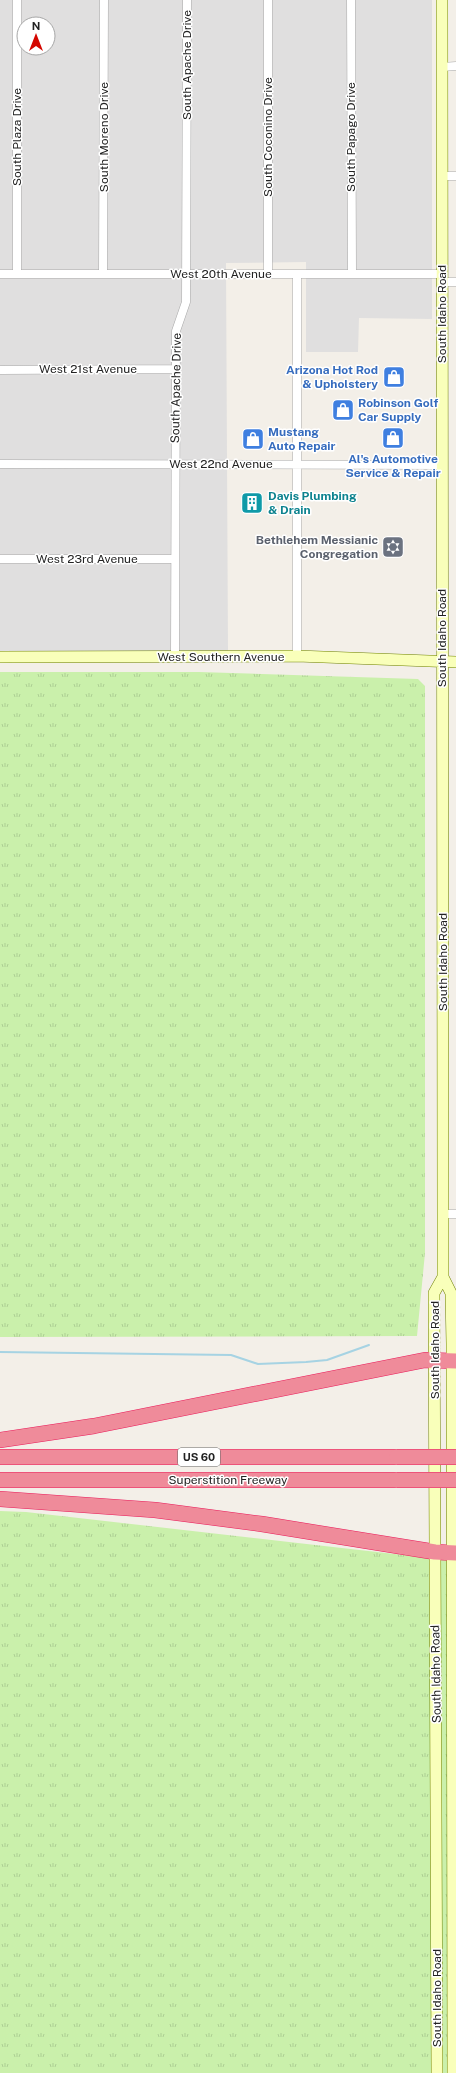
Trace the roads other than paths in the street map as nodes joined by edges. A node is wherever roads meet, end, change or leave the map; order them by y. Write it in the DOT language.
graph roads {
  1 [pos="18,0"];
  2 [pos="104,0"];
  3 [pos="187,0"];
  4 [pos="268,0"];
  5 [pos="351,0"];
  6 [pos="442,0"];
  7 [pos="442,66"];
  8 [pos="456,66"];
  9 [pos="442,176"];
  10 [pos="456,176"];
  11 [pos="103,273"];
  12 [pos="352,273"];
  13 [pos="0,274"];
  14 [pos="17,274"];
  15 [pos="187,274"];
  16 [pos="268,274"];
  17 [pos="298,274"];
  18 [pos="442,278"];
  19 [pos="456,282"];
  20 [pos="176,369"];
  21 [pos="0,370"];
  22 [pos="0,464"];
  23 [pos="176,464"];
  24 [pos="298,464"];
  25 [pos="442,465"];
  26 [pos="0,559"];
  27 [pos="175,559"];
  28 [pos="297,656"];
  29 [pos="0,657"];
  30 [pos="175,657"];
  31 [pos="442,662"];
  32 [pos="456,662"];
  33 [pos="443,1214"];
  34 [pos="456,1214"];
  35 [pos="443,1276"];
  36 [pos="435,1360"];
  37 [pos="454,1361"];
  38 [pos="0,1440"];
  39 [pos="0,1457"];
  40 [pos="456,1457"];
  41 [pos="0,1480"];
  42 [pos="456,1480"];
  43 [pos="0,1499"];
  44 [pos="435,1552"];
  45 [pos="454,1552"];
  46 [pos="437,2073"];
  47 [pos="453,2073"];
  1 -- 14 [label="street, South Plaza Drive"];
  2 -- 11 [label="street, South Moreno Drive"];
  3 -- 15 [label="street, South Apache Drive"];
  4 -- 16 [label="street, South Coconino Drive"];
  5 -- 12 [label="street, South Papago Drive"];
  6 -- 7 [label="main road, South Idaho Road"];
  7 -- 8 [label="street"];
  7 -- 9 [label="main road, South Idaho Road"];
  9 -- 10 [label="street"];
  9 -- 18 [label="main road, South Idaho Road"];
  11 -- 14 [label="street, West 20th Avenue"];
  11 -- 15 [label="street, West 20th Avenue"];
  12 -- 17 [label="street, West 20th Avenue"];
  12 -- 18 [label="street, West 20th Avenue"];
  13 -- 14 [label="street, West 20th Avenue"];
  15 -- 16 [label="street, West 20th Avenue"];
  15 -- 20 [label="street, South Apache Drive"];
  16 -- 17 [label="street, West 20th Avenue"];
  17 -- 24 [label="street"];
  18 -- 19 [label="street, West 20th Avenue"];
  18 -- 25 [label="main road, South Idaho Road"];
  20 -- 21 [label="street, West 21st Avenue"];
  20 -- 23 [label="street, South Apache Drive"];
  22 -- 23 [label="street, West 22nd Avenue"];
  23 -- 24 [label="street, West 22nd Avenue"];
  23 -- 27 [label="street, South Apache Drive"];
  24 -- 25 [label="street, West 22nd Avenue"];
  24 -- 28 [label="street"];
  25 -- 31 [label="main road, South Idaho Road"];
  26 -- 27 [label="street, West 23rd Avenue"];
  27 -- 30 [label="street, South Apache Drive"];
  28 -- 30 [label="main road, West Southern Avenue"];
  28 -- 31 [label="main road, West Southern Avenue"];
  29 -- 30 [label="main road, West Southern Avenue"];
  31 -- 32 [label="main road, West Southern Avenue"];
  31 -- 33 [label="main road, South Idaho Road"];
  33 -- 34 [label="street"];
  33 -- 35 [label="main road, South Idaho Road"];
  35 -- 36 [label="main road, South Idaho Road"];
  35 -- 37 [label="main road, South Idaho Road"];
  36 -- 37 [label="highway"];
  36 -- 38 [label="highway"];
  36 -- 44 [label="main road, South Idaho Road"];
  37 -- 45 [label="main road, South Idaho Road"];
  39 -- 40 [label="highway, Superstition Freeway / US 60, bridge"];
  41 -- 42 [label="highway, Superstition Freeway / US 60, bridge"];
  43 -- 44 [label="highway"];
  44 -- 45 [label="highway"];
  44 -- 46 [label="main road, South Idaho Road"];
  45 -- 47 [label="main road, South Idaho Road"];
}
